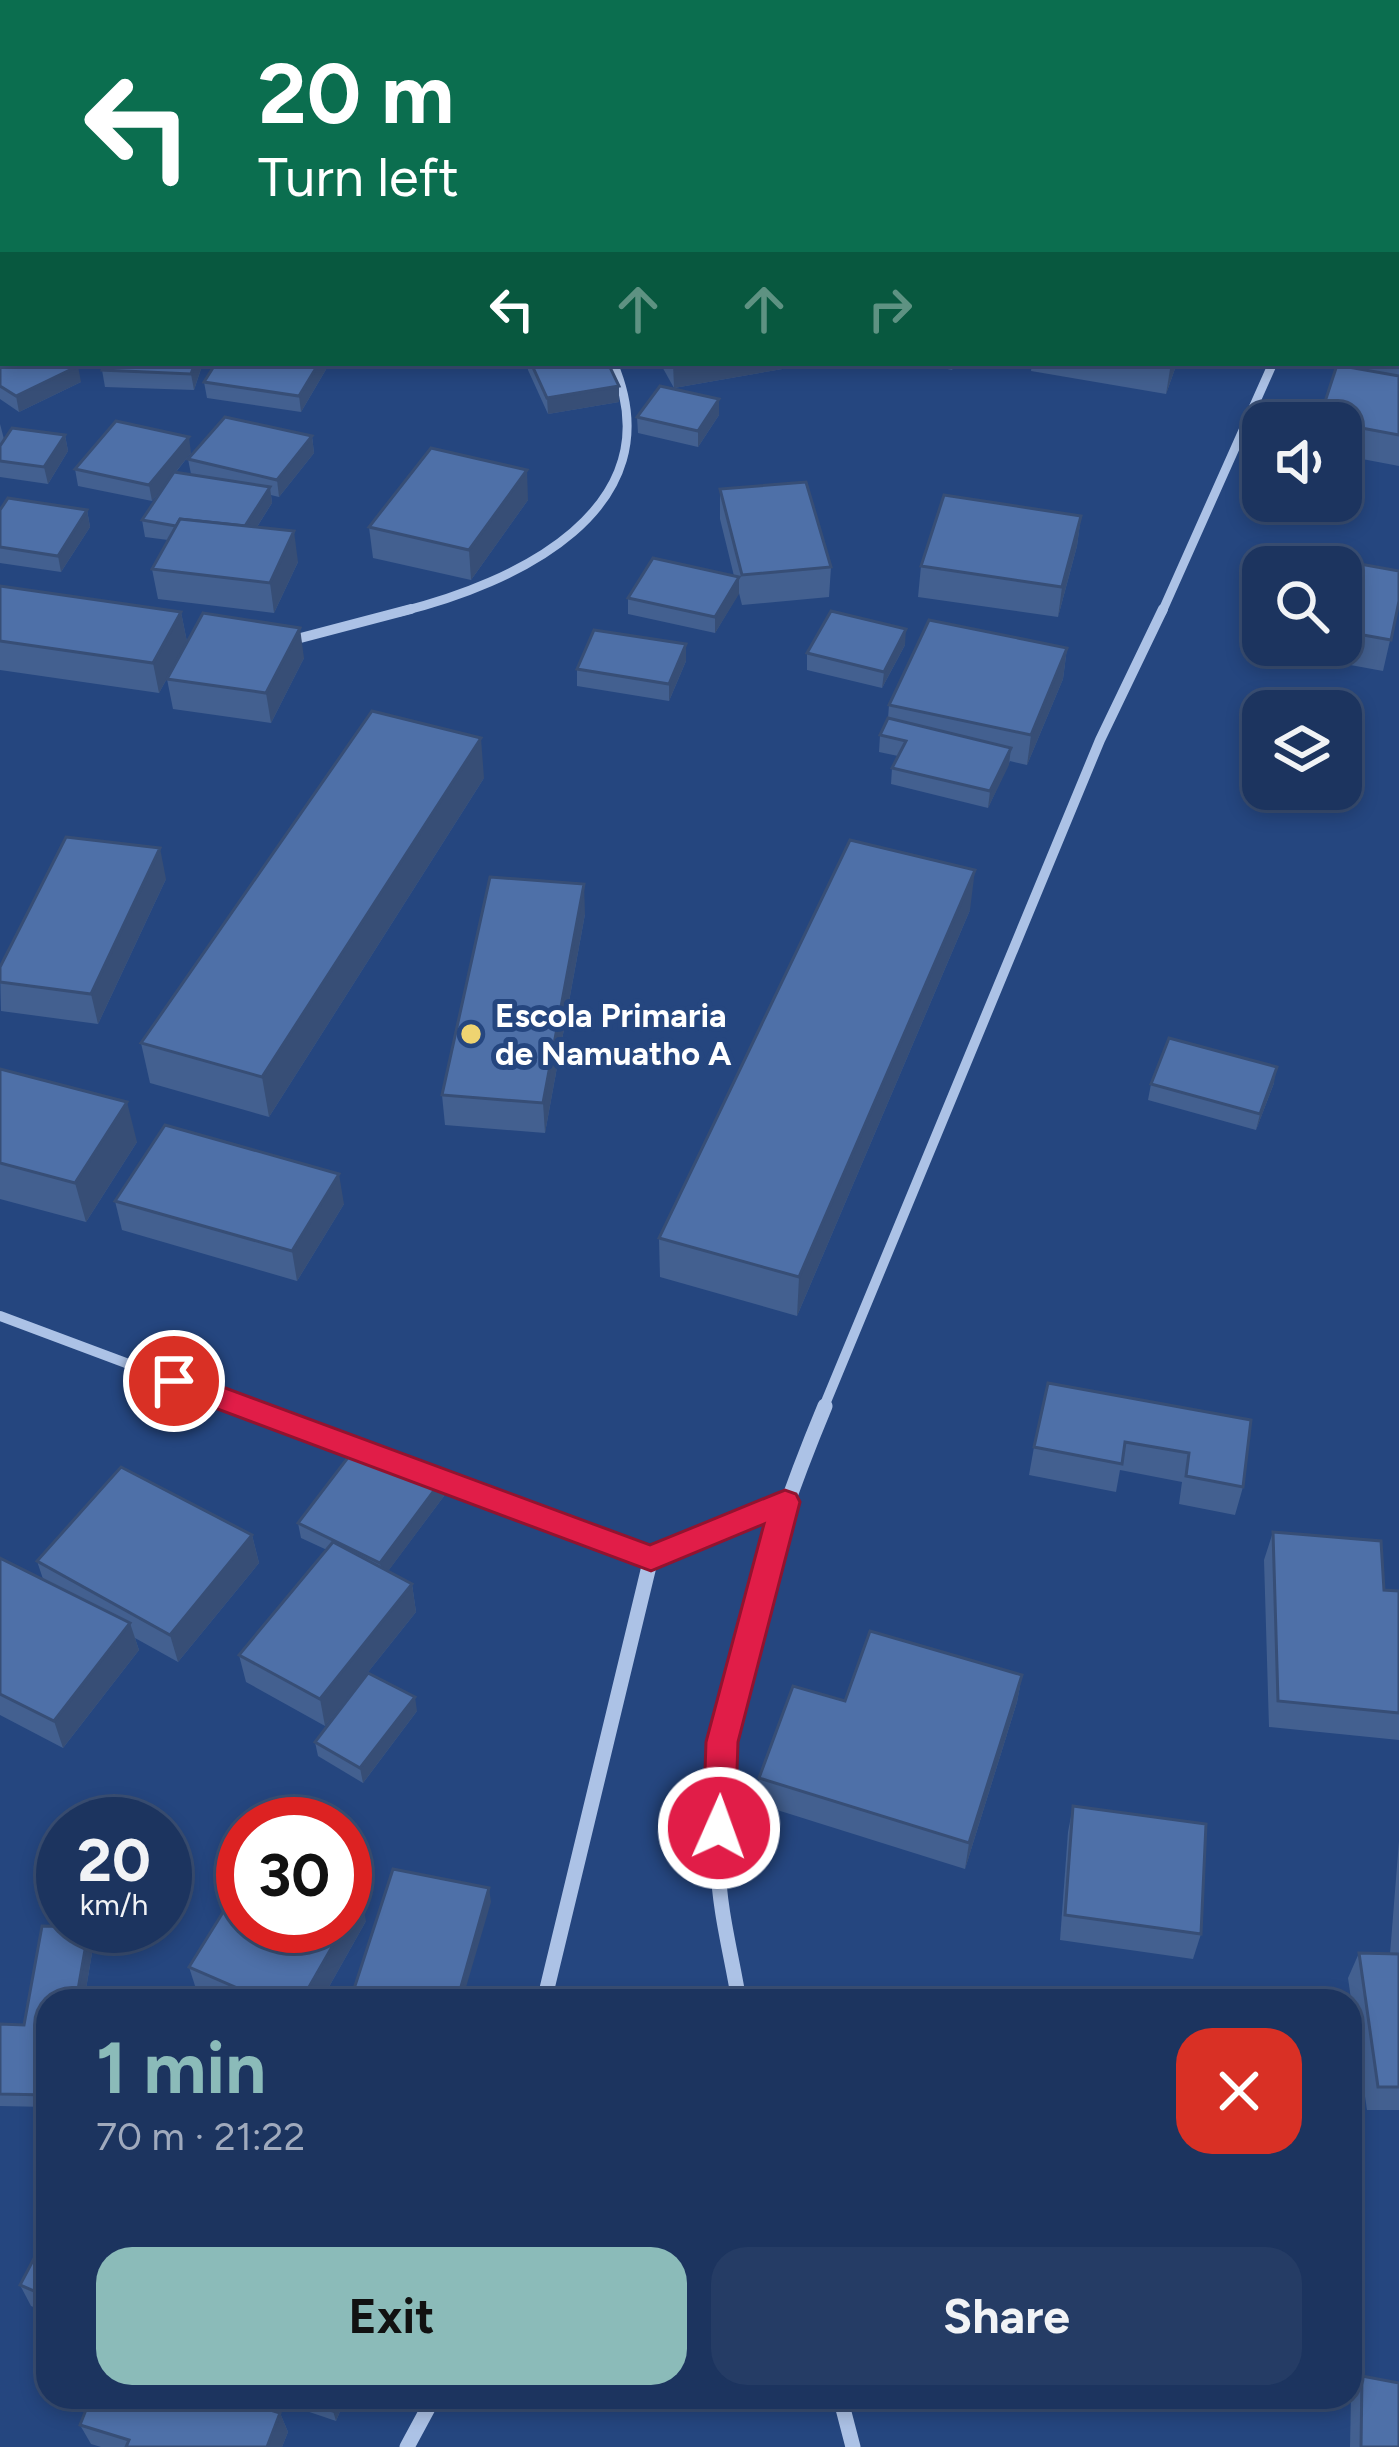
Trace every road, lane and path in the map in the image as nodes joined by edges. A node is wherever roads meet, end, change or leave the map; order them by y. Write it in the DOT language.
graph roads {
  1 [pos="615,366"];
  2 [pos="1273,366"];
  3 [pos="272,646"];
  4 [pos="0,1316"];
  5 [pos="382,1458"];
  6 [pos="404,1467"];
  7 [pos="785,1502"];
  8 [pos="651,1558"];
  9 [pos="547,1989"];
  10 [pos="737,1989"];
  11 [pos="428,2409"];
  12 [pos="843,2409"];
  13 [pos="407,2447"];
  14 [pos="853,2447"];
  1 -- 3 [label="street"];
  2 -- 7 [label="street"];
  4 -- 5 [label="street"];
  6 -- 8 [label="street"];
  7 -- 8 [label="street"];
  7 -- 10 [label="street"];
  8 -- 9 [label="street"];
  11 -- 13 [label="street"];
  12 -- 14 [label="street"];
}
